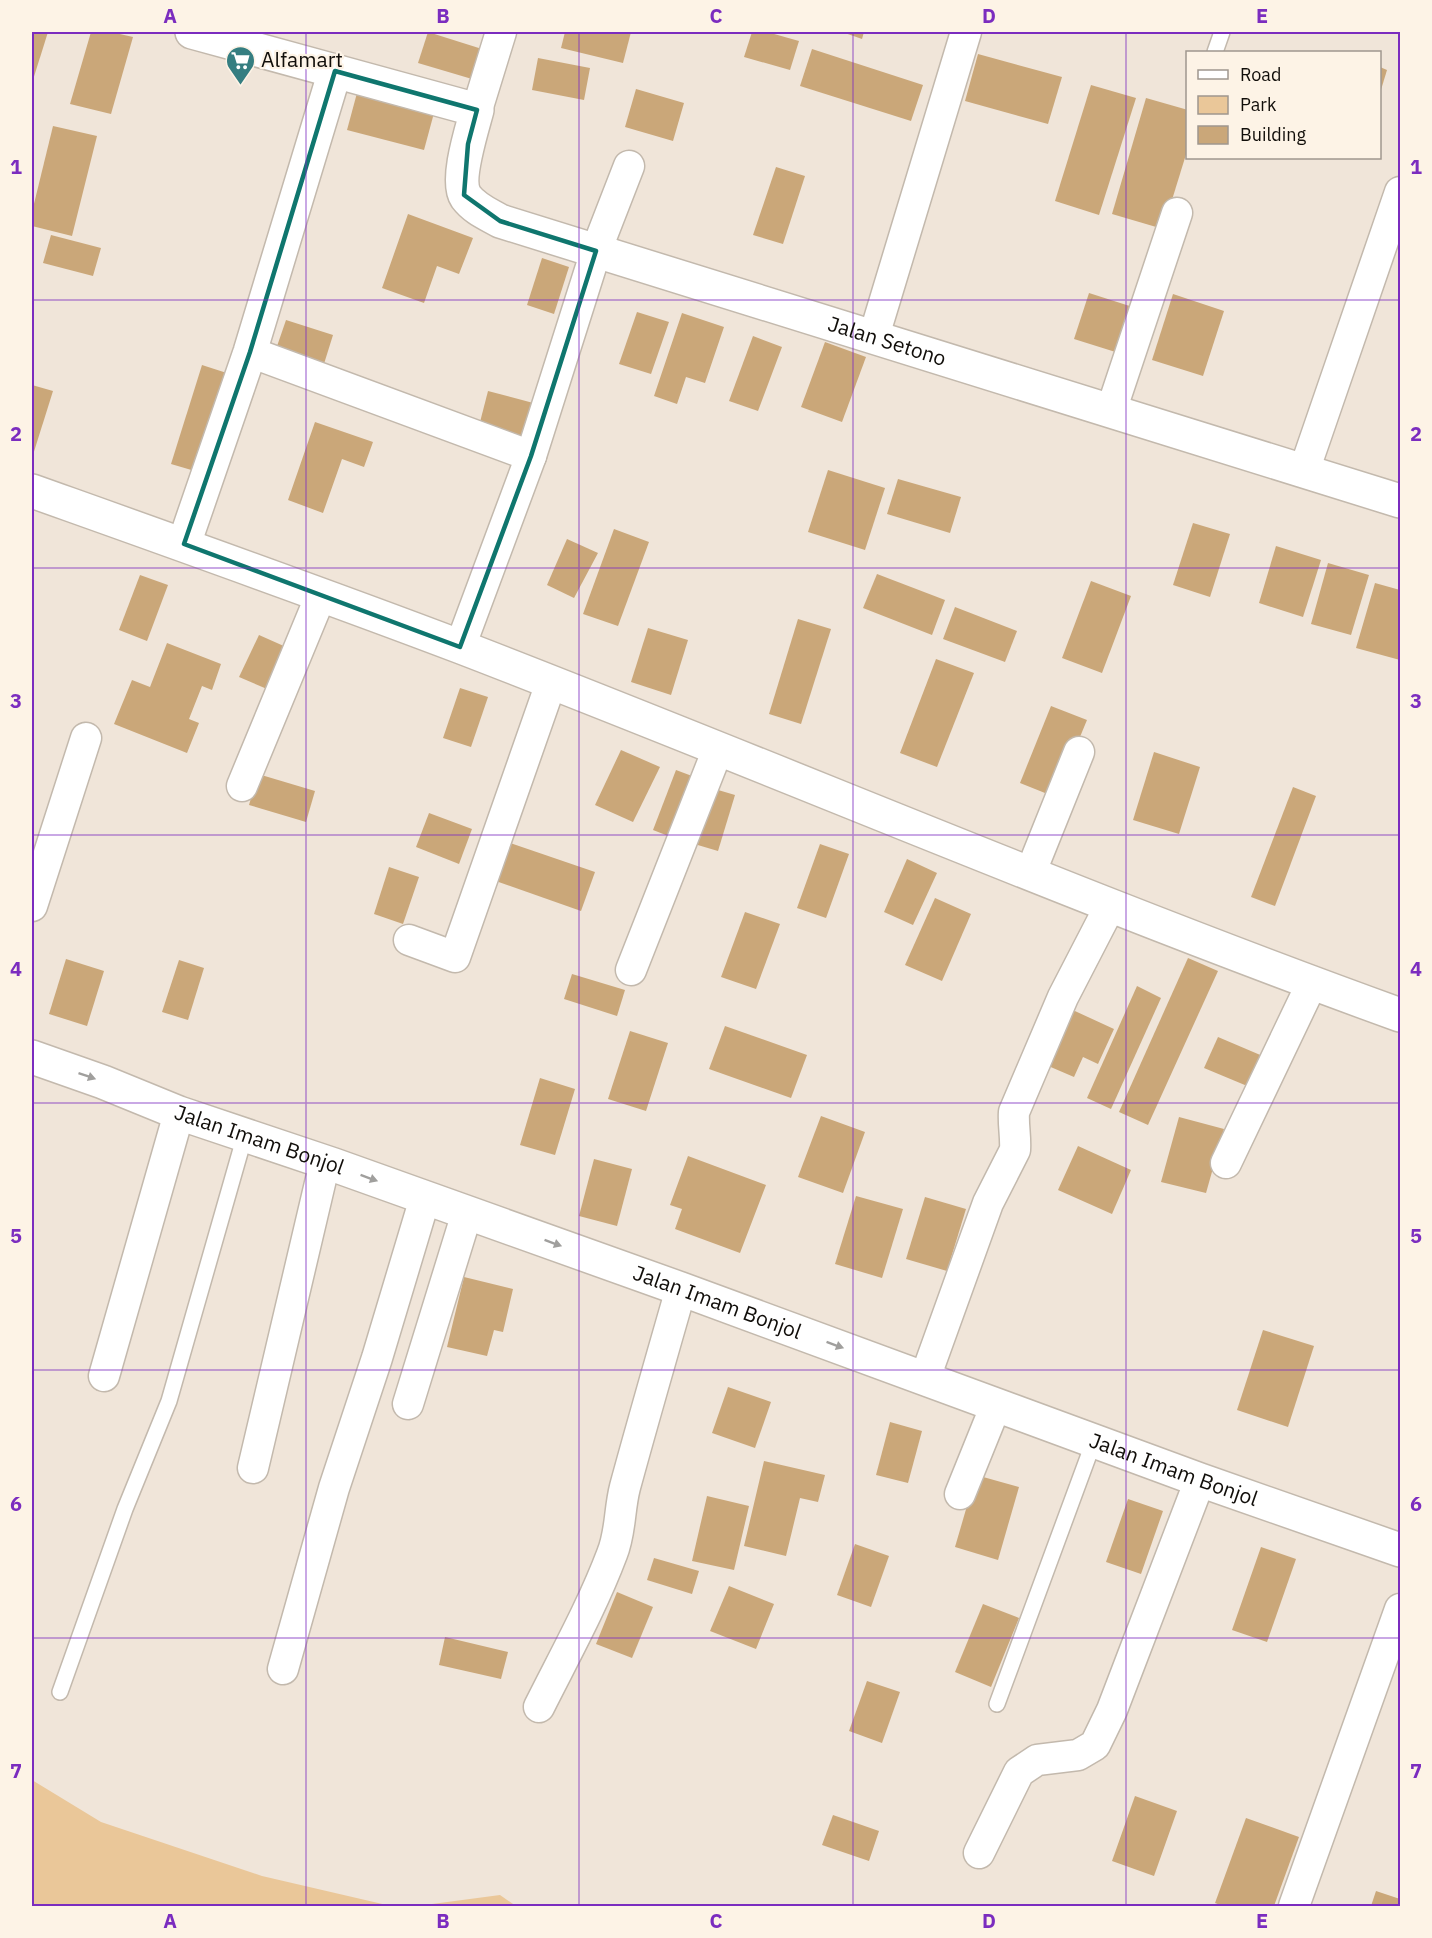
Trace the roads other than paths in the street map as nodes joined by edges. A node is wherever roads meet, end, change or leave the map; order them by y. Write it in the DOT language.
graph roads {
  1 [pos="192,32"];
  2 [pos="501,32"];
  3 [pos="966,32"];
  4 [pos="1222,32"];
  5 [pos="228,36"];
  6 [pos="1215,51"];
  7 [pos="335,71"];
  8 [pos="477,110"];
  9 [pos="629,166"];
  10 [pos="1401,192"];
  11 [pos="1177,213"];
  12 [pos="596,251"];
  13 [pos="874,336"];
  14 [pos="250,352"];
  15 [pos="1111,411"];
  16 [pos="531,456"];
  17 [pos="1304,471"];
  18 [pos="32,491"];
  19 [pos="1401,501"];
  20 [pos="184,544"];
  21 [pos="321,595"];
  22 [pos="460,647"];
  23 [pos="551,683"];
  24 [pos="86,738"];
  25 [pos="718,748"];
  26 [pos="1079,752"];
  27 [pos="242,786"];
  28 [pos="1030,874"];
  29 [pos="32,906"];
  30 [pos="1110,906"];
  31 [pos="409,940"];
  32 [pos="631,970"];
  33 [pos="1312,983"];
  34 [pos="1401,1015"];
  35 [pos="32,1057"];
  36 [pos="179,1113"];
  37 [pos="245,1135"];
  38 [pos="325,1162"];
  39 [pos="1226,1163"];
  40 [pos="425,1198"];
  41 [pos="467,1213"];
  42 [pos="681,1289"];
  43 [pos="104,1376"];
  44 [pos="925,1378"];
  45 [pos="408,1404"];
  46 [pos="996,1405"];
  47 [pos="1094,1442"];
  48 [pos="253,1468"];
  49 [pos="1200,1480"];
  50 [pos="960,1494"];
  51 [pos="1399,1544"];
  52 [pos="1401,1609"];
  53 [pos="283,1669"];
  54 [pos="60,1692"];
  55 [pos="997,1704"];
  56 [pos="539,1707"];
  57 [pos="980,1852"];
  58 [pos="1294,1906"];
  1 -- 5 [label="street"];
  2 -- 8 [label="street"];
  3 -- 13 [label="street"];
  4 -- 6 [label="lane"];
  5 -- 7 [label="street"];
  7 -- 8 [label="street"];
  7 -- 14 [label="street"];
  8 -- 12 [label="street, Jalan Setono"];
  9 -- 12 [label="street"];
  10 -- 17 [label="street"];
  11 -- 15 [label="street"];
  12 -- 13 [label="street, Jalan Setono"];
  12 -- 16 [label="street"];
  13 -- 15 [label="street, Jalan Setono"];
  14 -- 16 [label="street"];
  14 -- 20 [label="street"];
  15 -- 17 [label="street, Jalan Setono"];
  16 -- 22 [label="street"];
  17 -- 19 [label="street, Jalan Setono"];
  18 -- 20 [label="street"];
  20 -- 21 [label="street"];
  21 -- 22 [label="street"];
  21 -- 27 [label="street"];
  22 -- 23 [label="street"];
  23 -- 25 [label="street"];
  23 -- 31 [label="street"];
  24 -- 29 [label="street"];
  25 -- 28 [label="street"];
  25 -- 32 [label="street"];
  26 -- 28 [label="street"];
  28 -- 30 [label="street"];
  30 -- 33 [label="street"];
  30 -- 44 [label="street"];
  33 -- 34 [label="street"];
  33 -- 39 [label="street"];
  35 -- 36 [label="street, Jalan Imam Bonjol, one-way"];
  36 -- 37 [label="street, Jalan Imam Bonjol"];
  36 -- 43 [label="street"];
  37 -- 38 [label="street, Jalan Imam Bonjol"];
  37 -- 54 [label="lane"];
  38 -- 40 [label="street, Jalan Imam Bonjol, one-way"];
  38 -- 48 [label="street"];
  40 -- 41 [label="street, Jalan Imam Bonjol"];
  40 -- 53 [label="street"];
  41 -- 42 [label="street, Jalan Imam Bonjol, one-way"];
  41 -- 45 [label="street"];
  42 -- 44 [label="street, Jalan Imam Bonjol, one-way"];
  42 -- 56 [label="street"];
  44 -- 46 [label="street, Jalan Imam Bonjol"];
  46 -- 47 [label="street, Jalan Imam Bonjol"];
  46 -- 50 [label="street"];
  47 -- 49 [label="street, Jalan Imam Bonjol"];
  47 -- 55 [label="lane"];
  49 -- 51 [label="street, Jalan Imam Bonjol"];
  49 -- 57 [label="street"];
  52 -- 58 [label="street"];
}
